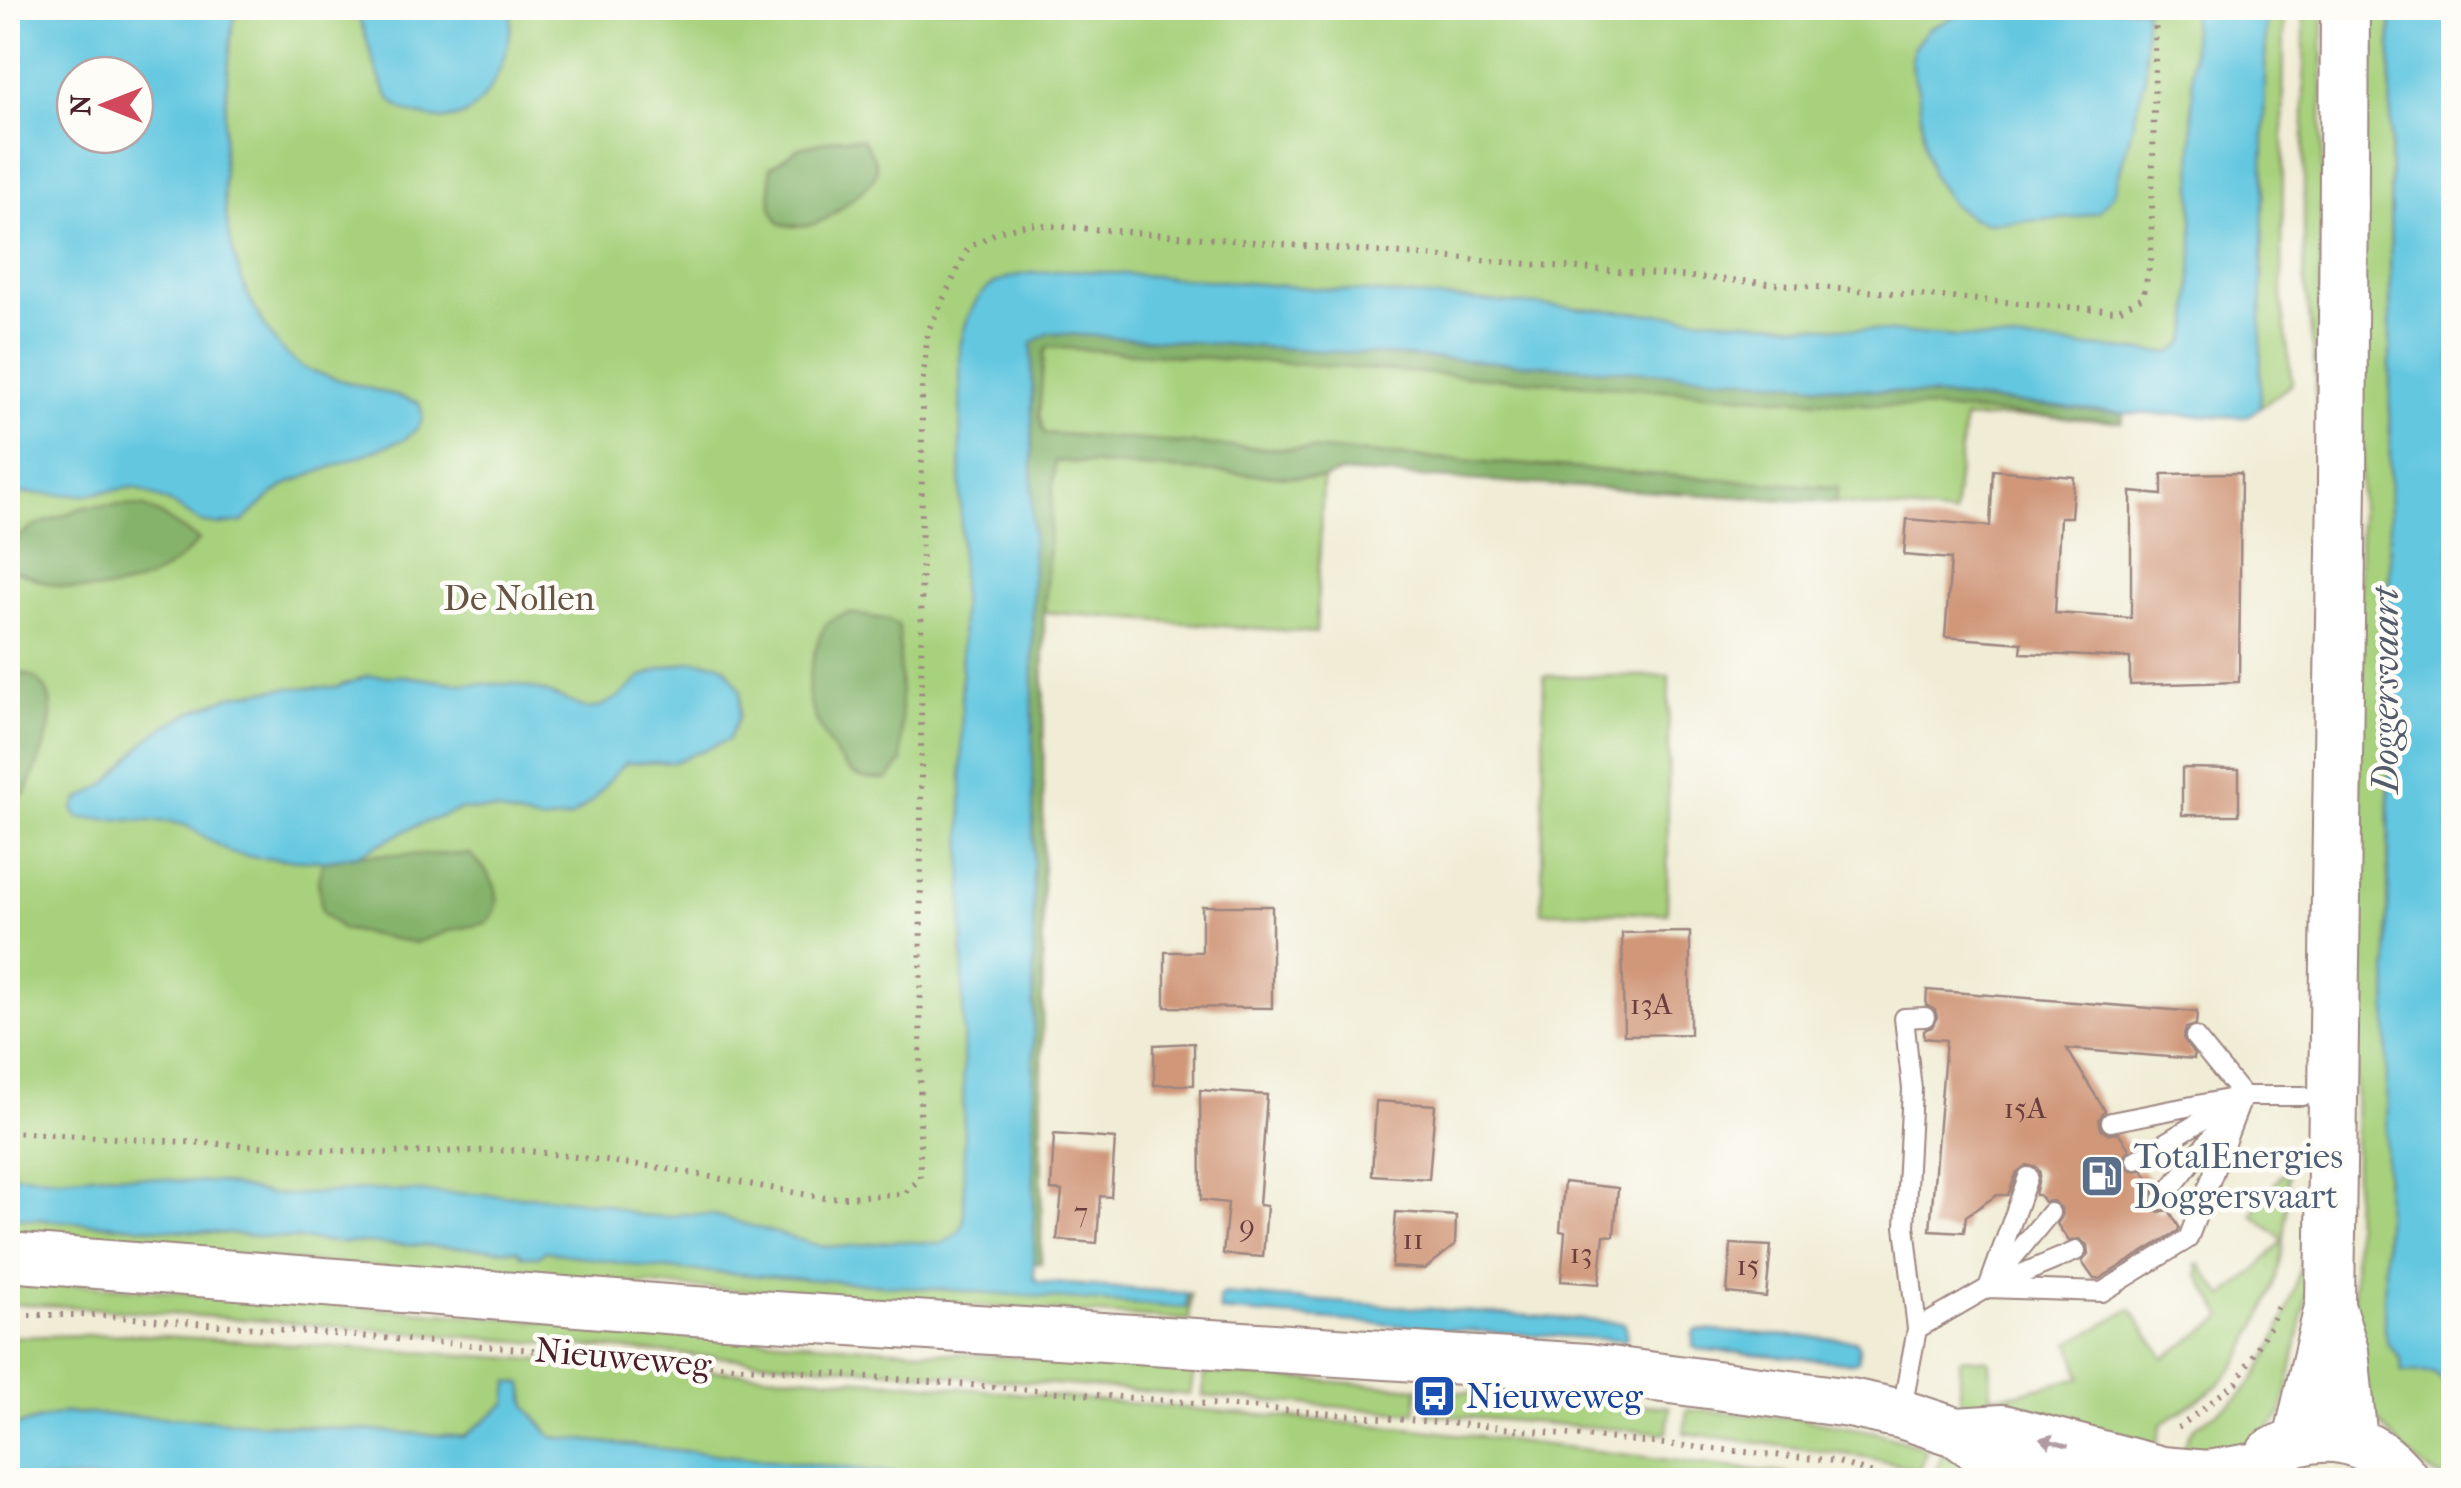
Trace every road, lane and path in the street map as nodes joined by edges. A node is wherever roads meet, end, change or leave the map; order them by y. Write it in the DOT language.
graph roads {
  1 [pos="2156,8"];
  2 [pos="2345,8"];
  3 [pos="1925,1017"];
  4 [pos="2195,1037"];
  5 [pos="2243,1096"];
  6 [pos="2303,1096"];
  7 [pos="2111,1122"];
  8 [pos="8,1132"];
  9 [pos="2136,1160"];
  10 [pos="2028,1177"];
  11 [pos="2162,1200"];
  12 [pos="2050,1213"];
  13 [pos="2076,1252"];
  14 [pos="8,1257"];
  15 [pos="175,1269"];
  16 [pos="8,1277"];
  17 [pos="1988,1288"];
  18 [pos="2330,1304"];
  19 [pos="8,1316"];
  20 [pos="1917,1329"];
  21 [pos="1901,1414"];
  22 [pos="1956,1432"];
  23 [pos="2298,1440"];
  24 [pos="2353,1442"];
  25 [pos="2247,1474"];
  26 [pos="1892,1480"];
  27 [pos="2050,1480"];
  28 [pos="2405,1480"];
  1 -- 8 [label="path"];
  2 -- 18 [label="street"];
  3 -- 20 [label="lane"];
  4 -- 5 [label="lane"];
  5 -- 6 [label="lane"];
  5 -- 7 [label="lane"];
  5 -- 9 [label="lane"];
  5 -- 11 [label="lane"];
  5 -- 17 [label="lane"];
  10 -- 17 [label="lane"];
  12 -- 17 [label="lane"];
  13 -- 17 [label="lane"];
  14 -- 15 [label="street, Nieuweweg"];
  15 -- 16 [label="street, Nieuweweg"];
  15 -- 21 [label="street, Nieuweweg"];
  17 -- 20 [label="lane"];
  18 -- 23 [label="street"];
  18 -- 24 [label="street"];
  19 -- 26 [label="path, Nieuweweg"];
  20 -- 21 [label="lane"];
  21 -- 22 [label="street, Nieuweweg"];
  25 -- 22 [label="street, Nieuweweg, one-way"];
  22 -- 27 [label="street, Nieuweweg"];
  23 -- 24 [label="street"];
  23 -- 25 [label="street"];
  24 -- 28 [label="street"];
}
